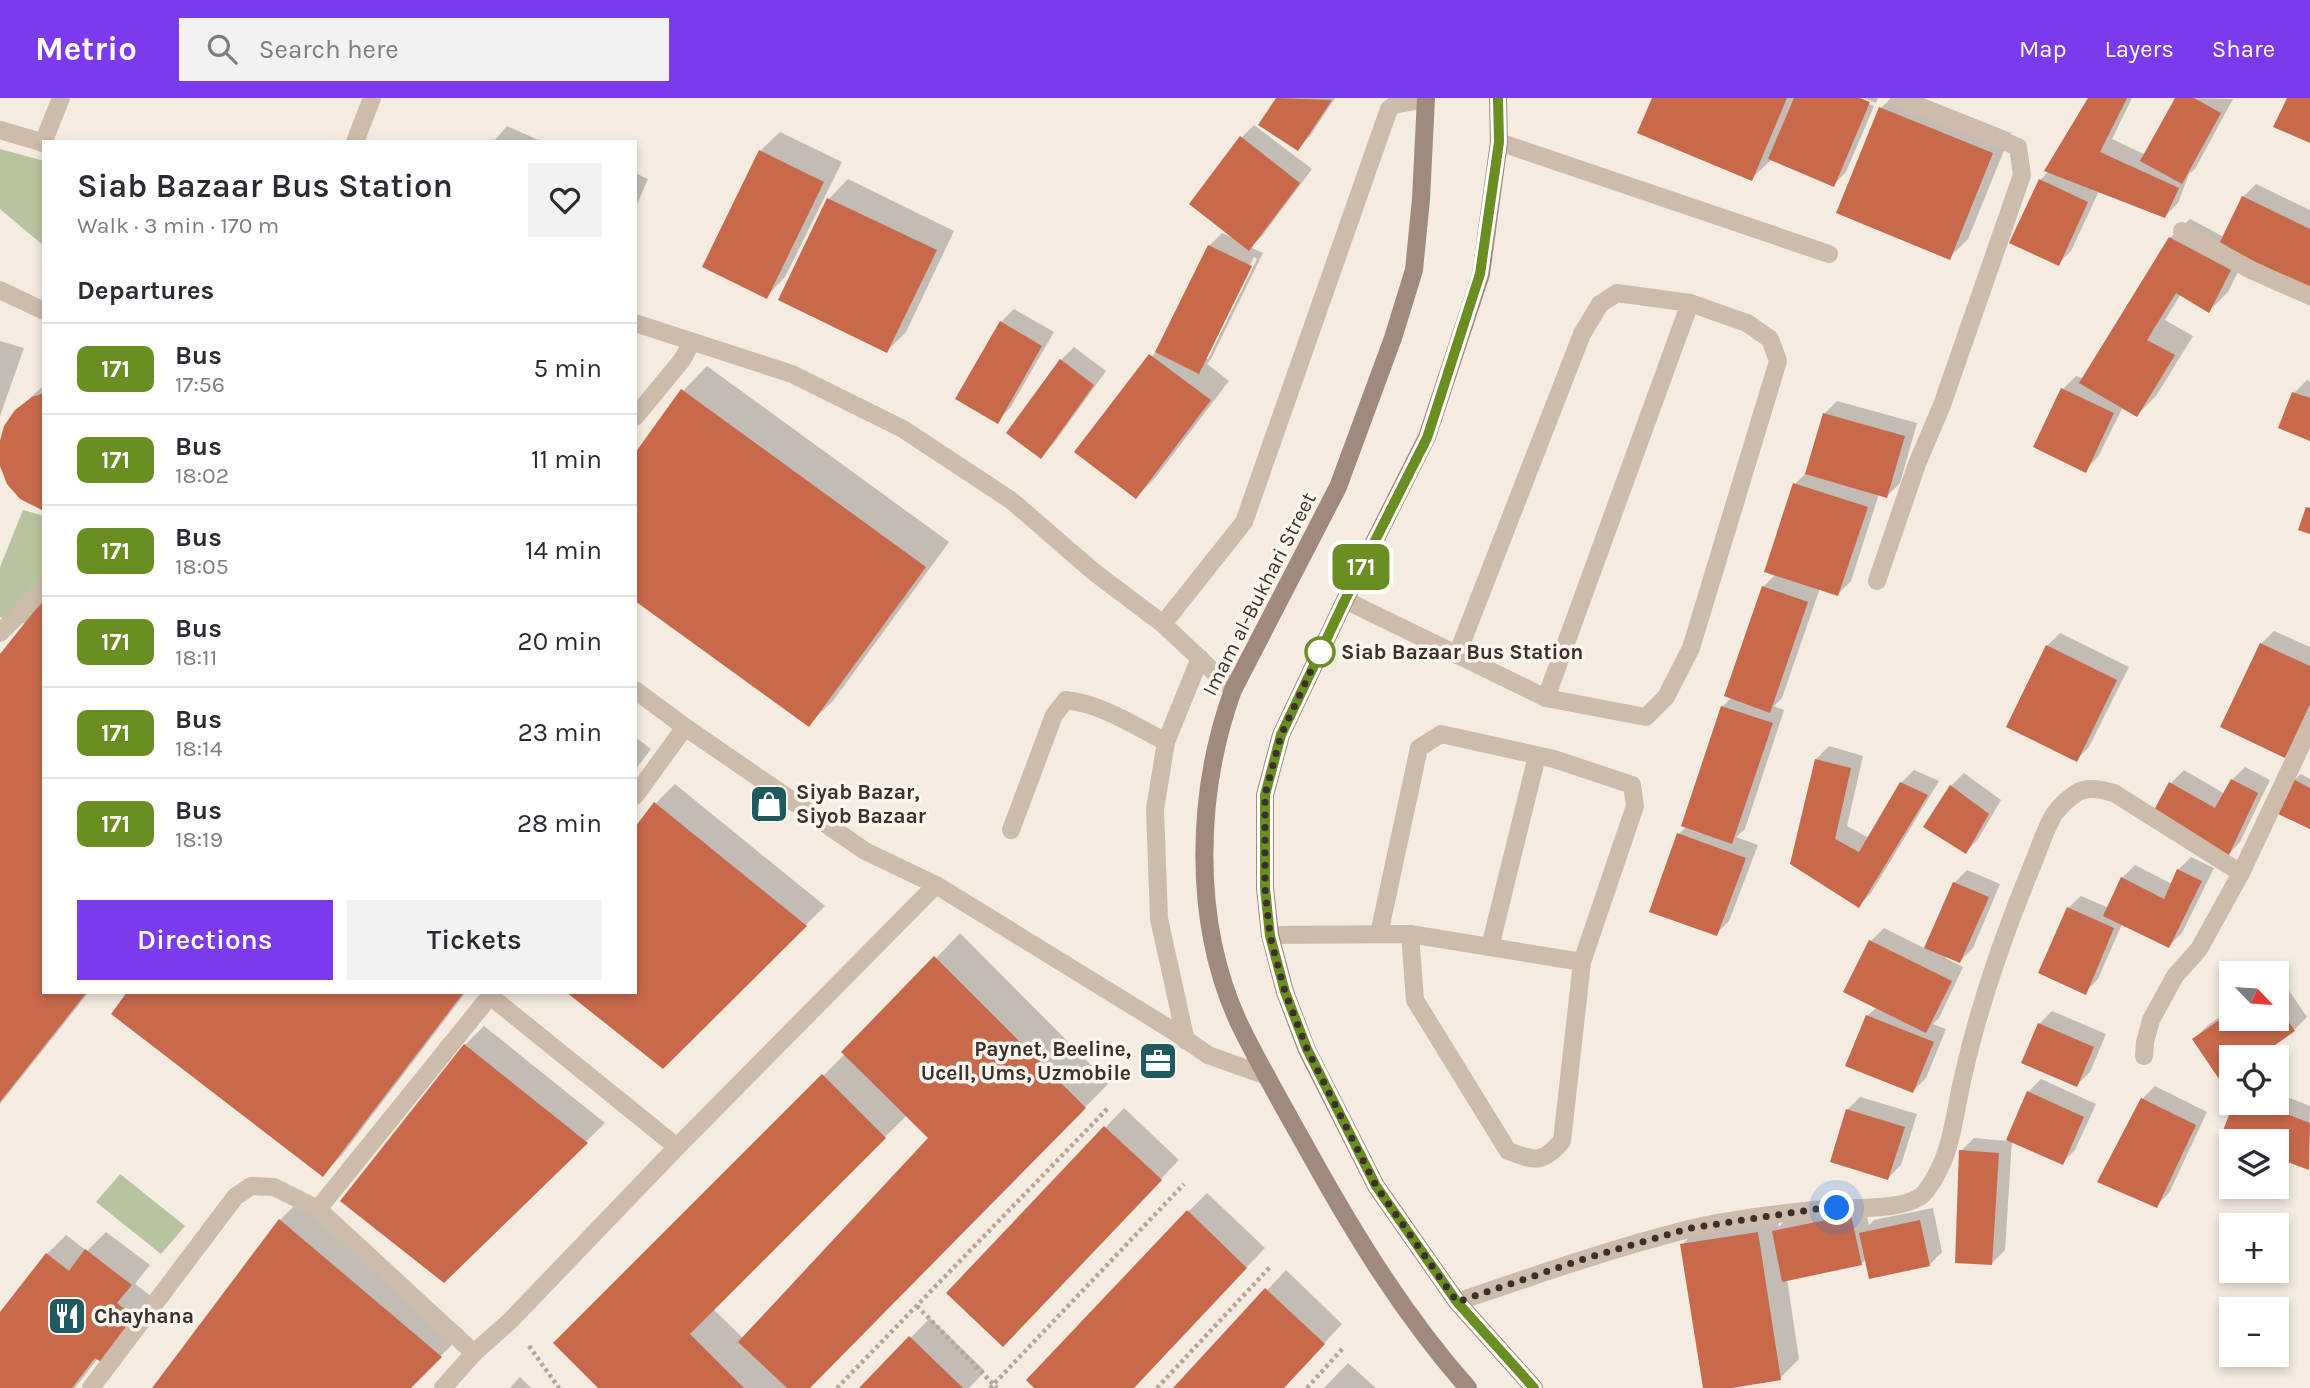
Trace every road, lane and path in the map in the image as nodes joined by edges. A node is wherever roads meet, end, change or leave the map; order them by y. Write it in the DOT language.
graph roads {
  1 [pos="61,98"];
  2 [pos="372,98"];
  3 [pos="1426,98"];
  4 [pos="1498,98"];
  5 [pos="1899,98"];
  6 [pos="0,130"];
  7 [pos="44,140"];
  8 [pos="356,140"];
  9 [pos="1499,142"];
  10 [pos="42,143"];
  11 [pos="2182,232"];
  12 [pos="1829,254"];
  13 [pos="0,290"];
  14 [pos="2310,296"];
  15 [pos="1690,303"];
  16 [pos="42,311"];
  17 [pos="637,324"];
  18 [pos="692,342"];
  19 [pos="637,415"];
  20 [pos="1877,581"];
  21 [pos="42,589"];
  22 [pos="1345,600"];
  23 [pos="1163,624"];
  24 [pos="0,633"];
  25 [pos="1457,655"];
  26 [pos="1200,658"];
  27 [pos="1233,690"];
  28 [pos="637,691"];
  29 [pos="1546,698"];
  30 [pos="685,727"];
  31 [pos="2310,727"];
  32 [pos="1166,742"];
  33 [pos="1537,756"];
  34 [pos="637,793"];
  35 [pos="1011,830"];
  36 [pos="2241,873"];
  37 [pos="936,885"];
  38 [pos="1379,934"];
  39 [pos="1410,934"];
  40 [pos="1270,936"];
  41 [pos="1490,947"];
  42 [pos="1582,962"];
  43 [pos="491,994"];
  44 [pos="1186,1041"];
  45 [pos="2144,1056"];
  46 [pos="1267,1076"];
  47 [pos="1108,1108"];
  48 [pos="677,1147"];
  49 [pos="1184,1184"];
  50 [pos="317,1209"];
  51 [pos="1271,1266"];
  52 [pos="1457,1302"];
  53 [pos="917,1306"];
  54 [pos="510,1321"];
  55 [pos="1344,1347"];
  56 [pos="474,1353"];
  57 [pos="994,1387"];
  58 [pos="91,1388"];
  59 [pos="443,1388"];
  60 [pos="559,1388"];
  61 [pos="838,1388"];
  62 [pos="1157,1388"];
  63 [pos="1307,1388"];
  64 [pos="1468,1388"];
  65 [pos="1534,1388"];
  1 -- 7 [label="street"];
  2 -- 8 [label="street"];
  3 -- 23 [label="street"];
  3 -- 27 [label="main road, Imam al-Bukhari Street"];
  4 -- 9 [label="main road"];
  5 -- 20 [label="street"];
  6 -- 10 [label="street"];
  9 -- 12 [label="street"];
  9 -- 22 [label="main road"];
  11 -- 14 [label="street"];
  13 -- 16 [label="street"];
  15 -- 25 [label="street"];
  15 -- 29 [label="street"];
  15 -- 29 [label="street"];
  17 -- 18 [label="street"];
  18 -- 19 [label="street"];
  18 -- 23 [label="street"];
  21 -- 24 [label="street"];
  22 -- 25 [label="street"];
  22 -- 40 [label="main road"];
  23 -- 26 [label="street"];
  25 -- 29 [label="street"];
  26 -- 27 [label="street"];
  26 -- 32 [label="street"];
  27 -- 46 [label="main road, Imam al-Bukhari Street"];
  28 -- 30 [label="street"];
  30 -- 34 [label="street"];
  30 -- 37 [label="street"];
  31 -- 36 [label="street"];
  32 -- 35 [label="street"];
  32 -- 44 [label="street"];
  33 -- 38 [label="street"];
  33 -- 41 [label="street"];
  33 -- 42 [label="street"];
  36 -- 45 [label="street"];
  36 -- 52 [label="street"];
  37 -- 44 [label="street"];
  37 -- 48 [label="street"];
  38 -- 39 [label="street"];
  38 -- 40 [label="street"];
  39 -- 41 [label="street"];
  39 -- 42 [label="street"];
  40 -- 52 [label="main road"];
  41 -- 42 [label="street"];
  43 -- 48 [label="street"];
  43 -- 50 [label="street"];
  44 -- 46 [label="street"];
  46 -- 64 [label="main road, Imam al-Bukhari Street"];
  47 -- 53 [label="path"];
  48 -- 54 [label="street"];
  49 -- 57 [label="path"];
  50 -- 56 [label="street"];
  50 -- 58 [label="street"];
  51 -- 62 [label="path"];
  52 -- 65 [label="main road"];
  53 -- 57 [label="path"];
  53 -- 61 [label="path"];
  54 -- 56 [label="street"];
  54 -- 60 [label="path"];
  55 -- 63 [label="path"];
  56 -- 59 [label="street"];
}
